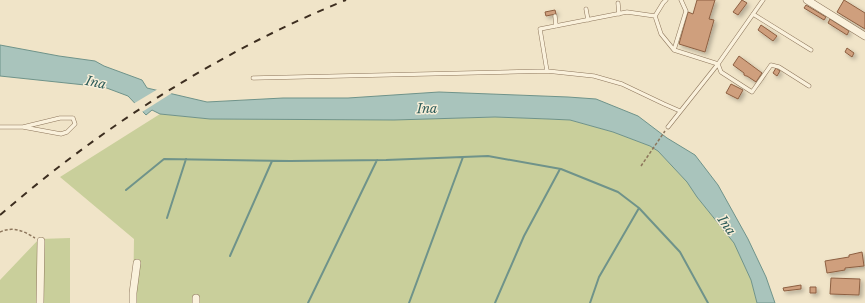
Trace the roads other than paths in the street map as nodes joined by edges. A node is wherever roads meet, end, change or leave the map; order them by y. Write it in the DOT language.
graph roads {
  1 [pos="666,0"];
  2 [pos="681,0"];
  3 [pos="763,0"];
  4 [pos="808,0"];
  5 [pos="618,3"];
  6 [pos="586,9"];
  7 [pos="619,14"];
  8 [pos="752,14"];
  9 [pos="555,16"];
  10 [pos="655,16"];
  11 [pos="588,20"];
  12 [pos="556,26"];
  13 [pos="865,36"];
  14 [pos="674,50"];
  15 [pos="811,50"];
  16 [pos="718,64"];
  17 [pos="547,71"];
  18 [pos="253,78"];
  19 [pos="809,86"];
  20 [pos="680,111"];
  21 [pos="0,127"];
  22 [pos="23,127"];
  23 [pos="668,127"];
  24 [pos="41,241"];
  25 [pos="137,263"];
  26 [pos="40,303"];
  27 [pos="133,303"];
  1 -- 10 [label="lane"];
  2 -- 14 [label="lane"];
  3 -- 8 [label="lane"];
  4 -- 13 [label="street"];
  5 -- 7 [label="lane"];
  6 -- 11 [label="lane"];
  7 -- 10 [label="lane"];
  7 -- 11 [label="lane"];
  8 -- 15 [label="lane"];
  8 -- 16 [label="lane"];
  9 -- 12 [label="lane"];
  10 -- 14 [label="lane"];
  11 -- 12 [label="lane"];
  12 -- 17 [label="lane"];
  14 -- 16 [label="lane"];
  16 -- 19 [label="lane"];
  16 -- 20 [label="lane"];
  17 -- 18 [label="lane"];
  17 -- 20 [label="lane"];
  20 -- 23 [label="lane"];
  21 -- 22 [label="lane"];
  22 -- 22 [label="lane"];
  24 -- 26 [label="street"];
  25 -- 27 [label="street"];
}
